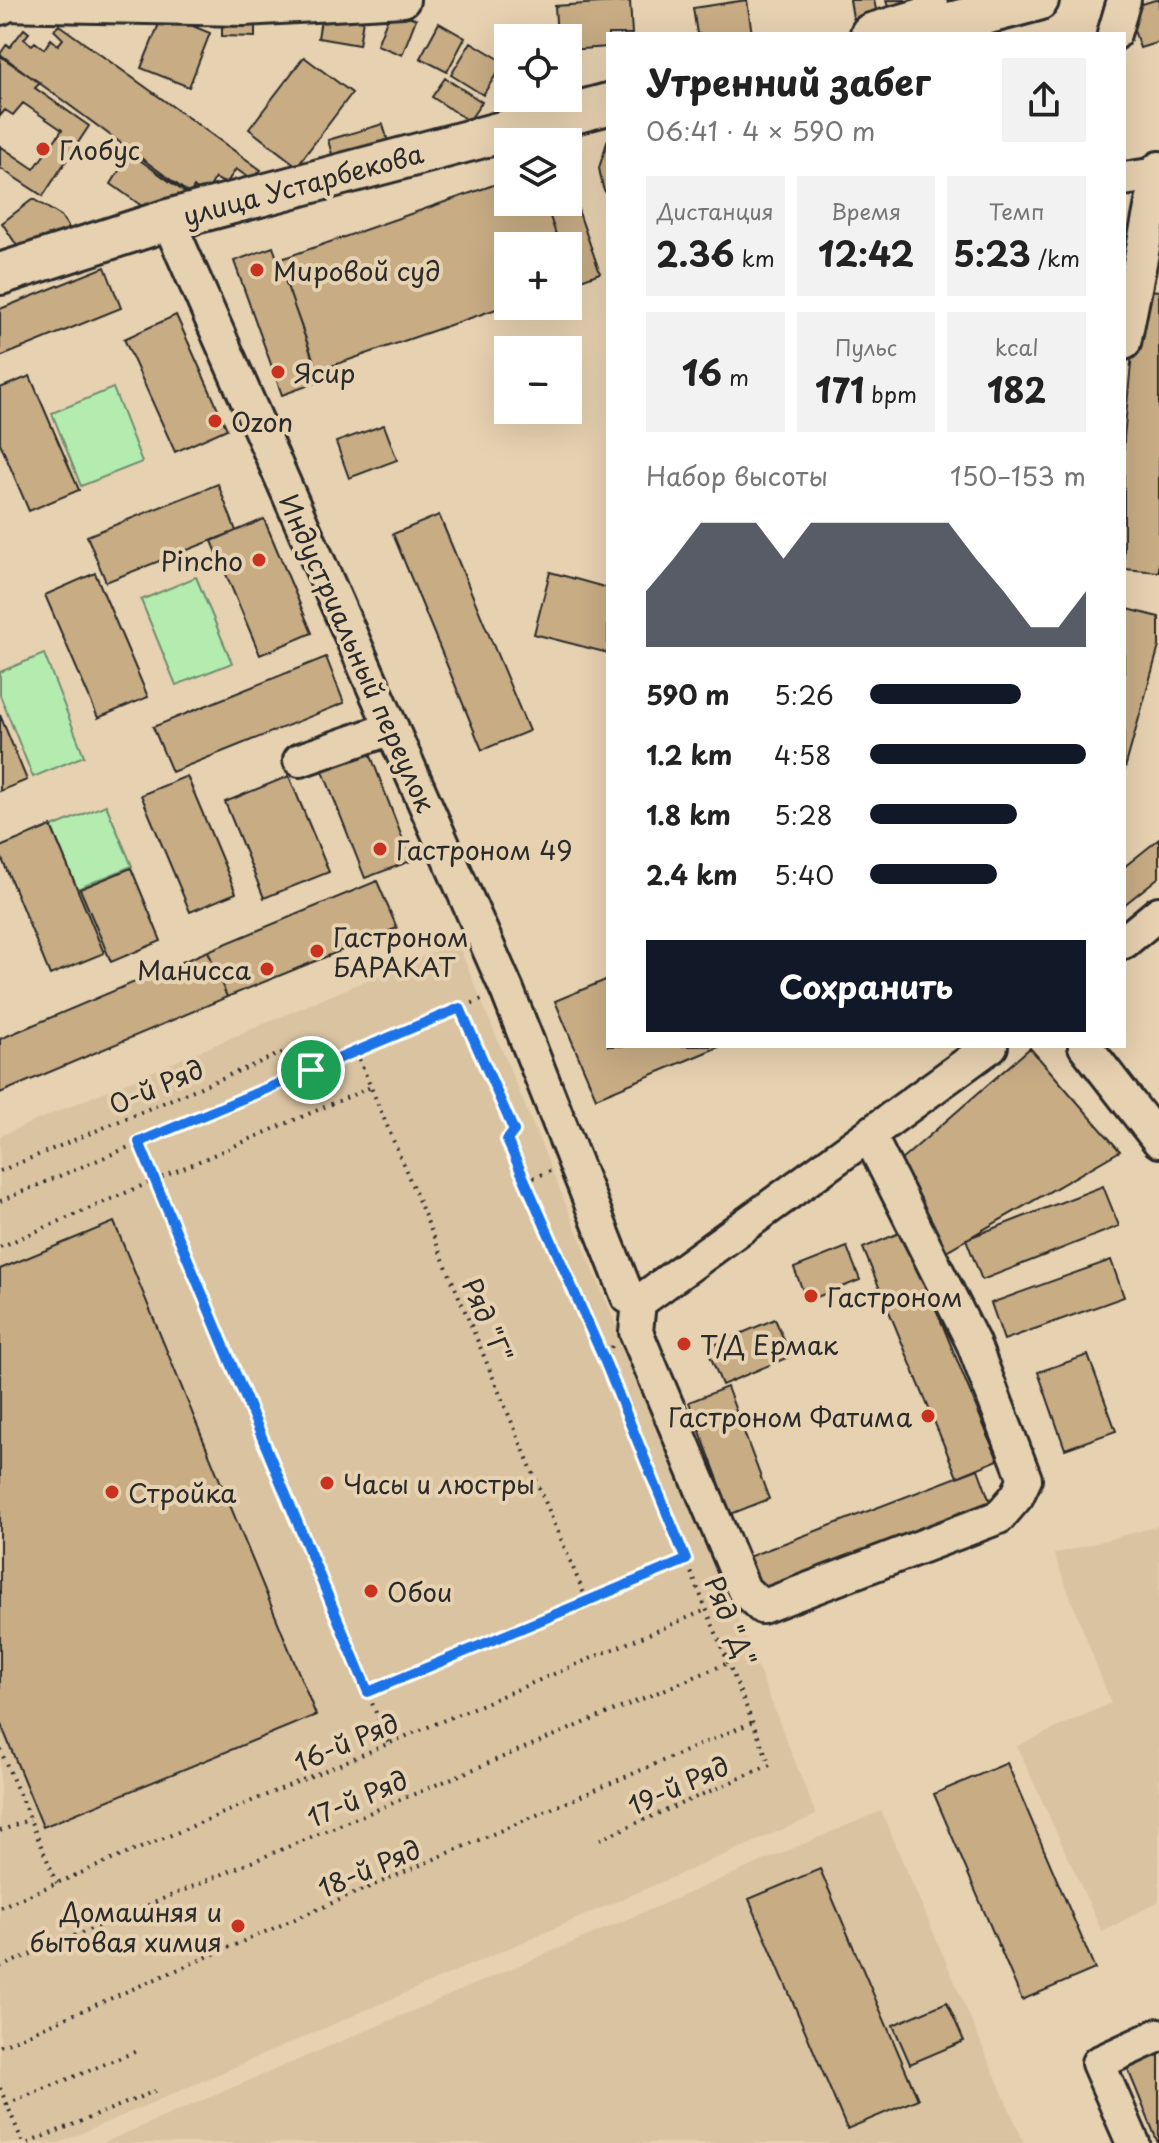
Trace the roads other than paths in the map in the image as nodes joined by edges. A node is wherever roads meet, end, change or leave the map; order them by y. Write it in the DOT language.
graph roads {
  1 [pos="403,0"];
  2 [pos="991,0"];
  3 [pos="1038,0"];
  4 [pos="1124,0"];
  5 [pos="1,3"];
  6 [pos="878,32"];
  7 [pos="916,32"];
  8 [pos="1115,32"];
  9 [pos="606,105"];
  10 [pos="606,113"];
  11 [pos="1158,171"];
  12 [pos="1126,179"];
  13 [pos="169,223"];
  14 [pos="0,277"];
  15 [pos="1126,333"];
  16 [pos="392,728"];
  17 [pos="300,760"];
  18 [pos="1159,913"];
  19 [pos="1126,940"];
  20 [pos="988,1048"];
  21 [pos="1087,1048"];
  22 [pos="869,1135"];
  23 [pos="1159,1141"];
  24 [pos="639,1302"];
  25 [pos="1159,2035"];
  26 [pos="1133,2143"];
  1 -- 5 [label="street"];
  2 -- 6 [label="main road"];
  3 -- 7 [label="main road"];
  4 -- 8 [label="street"];
  9 -- 13 [label="main road, улица Устарбекова"];
  10 -- 13 [label="main road"];
  11 -- 12 [label="street"];
  11 -- 15 [label="street"];
  13 -- 14 [label="main road"];
  13 -- 16 [label="street, Индустриальный переулок"];
  16 -- 17 [label="street"];
  16 -- 24 [label="street, Индустриальный переулок"];
  18 -- 19 [label="street"];
  20 -- 22 [label="street"];
  21 -- 23 [label="street"];
  22 -- 24 [label="street"];
  22 -- 24 [label="street"];
  25 -- 26 [label="street"];
}
